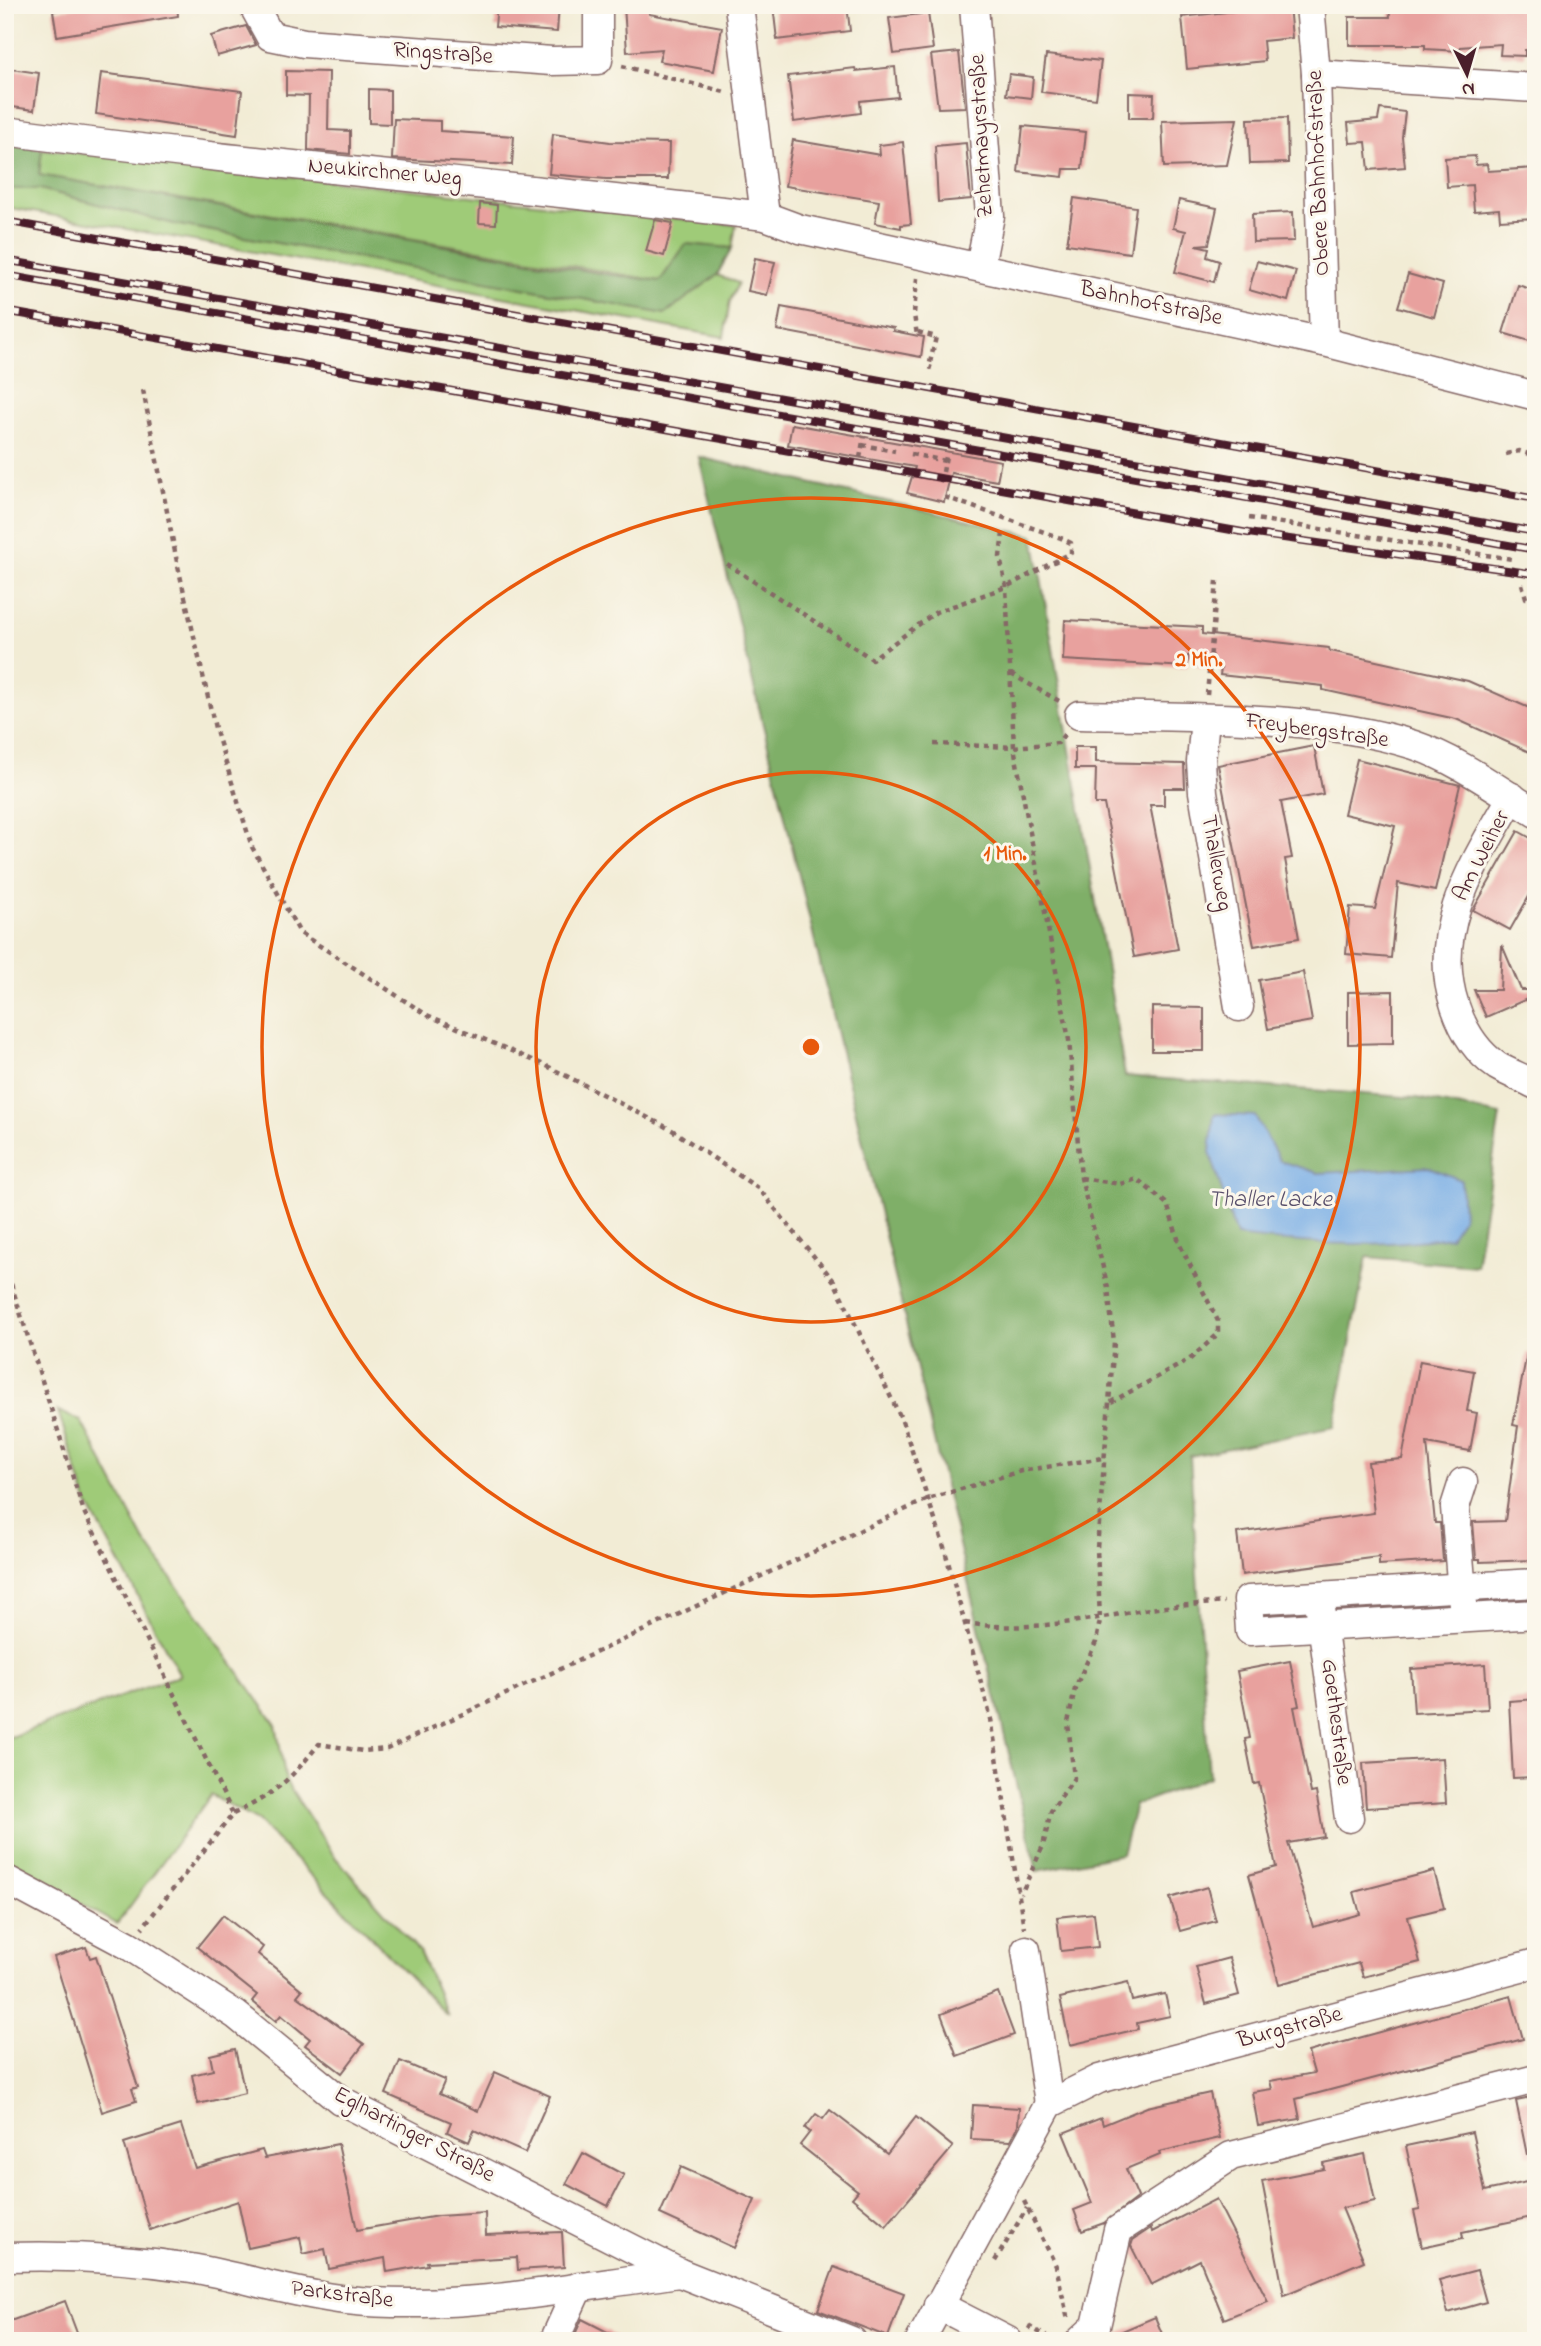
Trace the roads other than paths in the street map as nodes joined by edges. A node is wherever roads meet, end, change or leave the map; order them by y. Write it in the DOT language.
graph roads {
  1 [pos="253,5"];
  2 [pos="598,5"];
  3 [pos="739,5"];
  4 [pos="974,5"];
  5 [pos="1310,5"];
  6 [pos="1316,74"];
  7 [pos="1536,88"];
  8 [pos="5,131"];
  9 [pos="765,216"];
  10 [pos="980,266"];
  11 [pos="1324,342"];
  12 [pos="1536,396"];
  13 [pos="1079,715"];
  14 [pos="1205,718"];
  15 [pos="1511,797"];
  16 [pos="1536,813"];
  17 [pos="1240,1007"];
  18 [pos="1536,1085"];
  19 [pos="1463,1482"];
  20 [pos="1536,1583"];
  21 [pos="1461,1588"];
  22 [pos="1318,1596"];
  23 [pos="1536,1614"];
  24 [pos="1464,1618"];
  25 [pos="1324,1626"];
  26 [pos="1349,1818"];
  27 [pos="5,1879"];
  28 [pos="1026,1950"];
  29 [pos="1536,1963"];
  30 [pos="1536,2079"];
  31 [pos="1049,2104"];
  32 [pos="5,2257"];
  33 [pos="680,2273"];
  34 [pos="579,2286"];
  35 [pos="938,2305"];
  36 [pos="1075,2335"];
  37 [pos="554,2341"];
  38 [pos="852,2341"];
  39 [pos="920,2341"];
  40 [pos="1008,2341"];
  1 -- 2 [label="street, Ringstraße"];
  3 -- 9 [label="street"];
  4 -- 10 [label="street, Zehetmayrstraße"];
  5 -- 6 [label="street, Obere Bahnhofstraße"];
  6 -- 7 [label="street"];
  6 -- 11 [label="street, Obere Bahnhofstraße"];
  8 -- 9 [label="street, Neukirchner Weg"];
  9 -- 10 [label="street, Bahnhofstraße"];
  10 -- 11 [label="street, Bahnhofstraße"];
  11 -- 12 [label="street, Bahnhofstraße"];
  13 -- 14 [label="street, Freybergstraße"];
  14 -- 15 [label="street, Freybergstraße"];
  14 -- 17 [label="street, Thallerweg"];
  15 -- 16 [label="street, Freybergstraße"];
  15 -- 18 [label="street, Am Weiher"];
  19 -- 21 [label="street"];
  20 -- 21 [label="street"];
  21 -- 22 [label="street"];
  21 -- 24 [label="street"];
  22 -- 25 [label="street, Goethestraße"];
  22 -- 25 [label="street, Goethestraße"];
  23 -- 24 [label="street, Goethestraße"];
  24 -- 25 [label="street, Goethestraße"];
  25 -- 26 [label="street, Goethestraße"];
  27 -- 33 [label="street, Eglhartinger Straße"];
  28 -- 31 [label="street"];
  29 -- 31 [label="street, Burgstraße"];
  30 -- 36 [label="street"];
  31 -- 35 [label="street"];
  32 -- 34 [label="street, Parkstraße"];
  33 -- 34 [label="street, Parkstraße"];
  33 -- 38 [label="street, Eglhartinger Straße"];
  34 -- 37 [label="street"];
  35 -- 39 [label="street"];
  35 -- 40 [label="street"];
}
